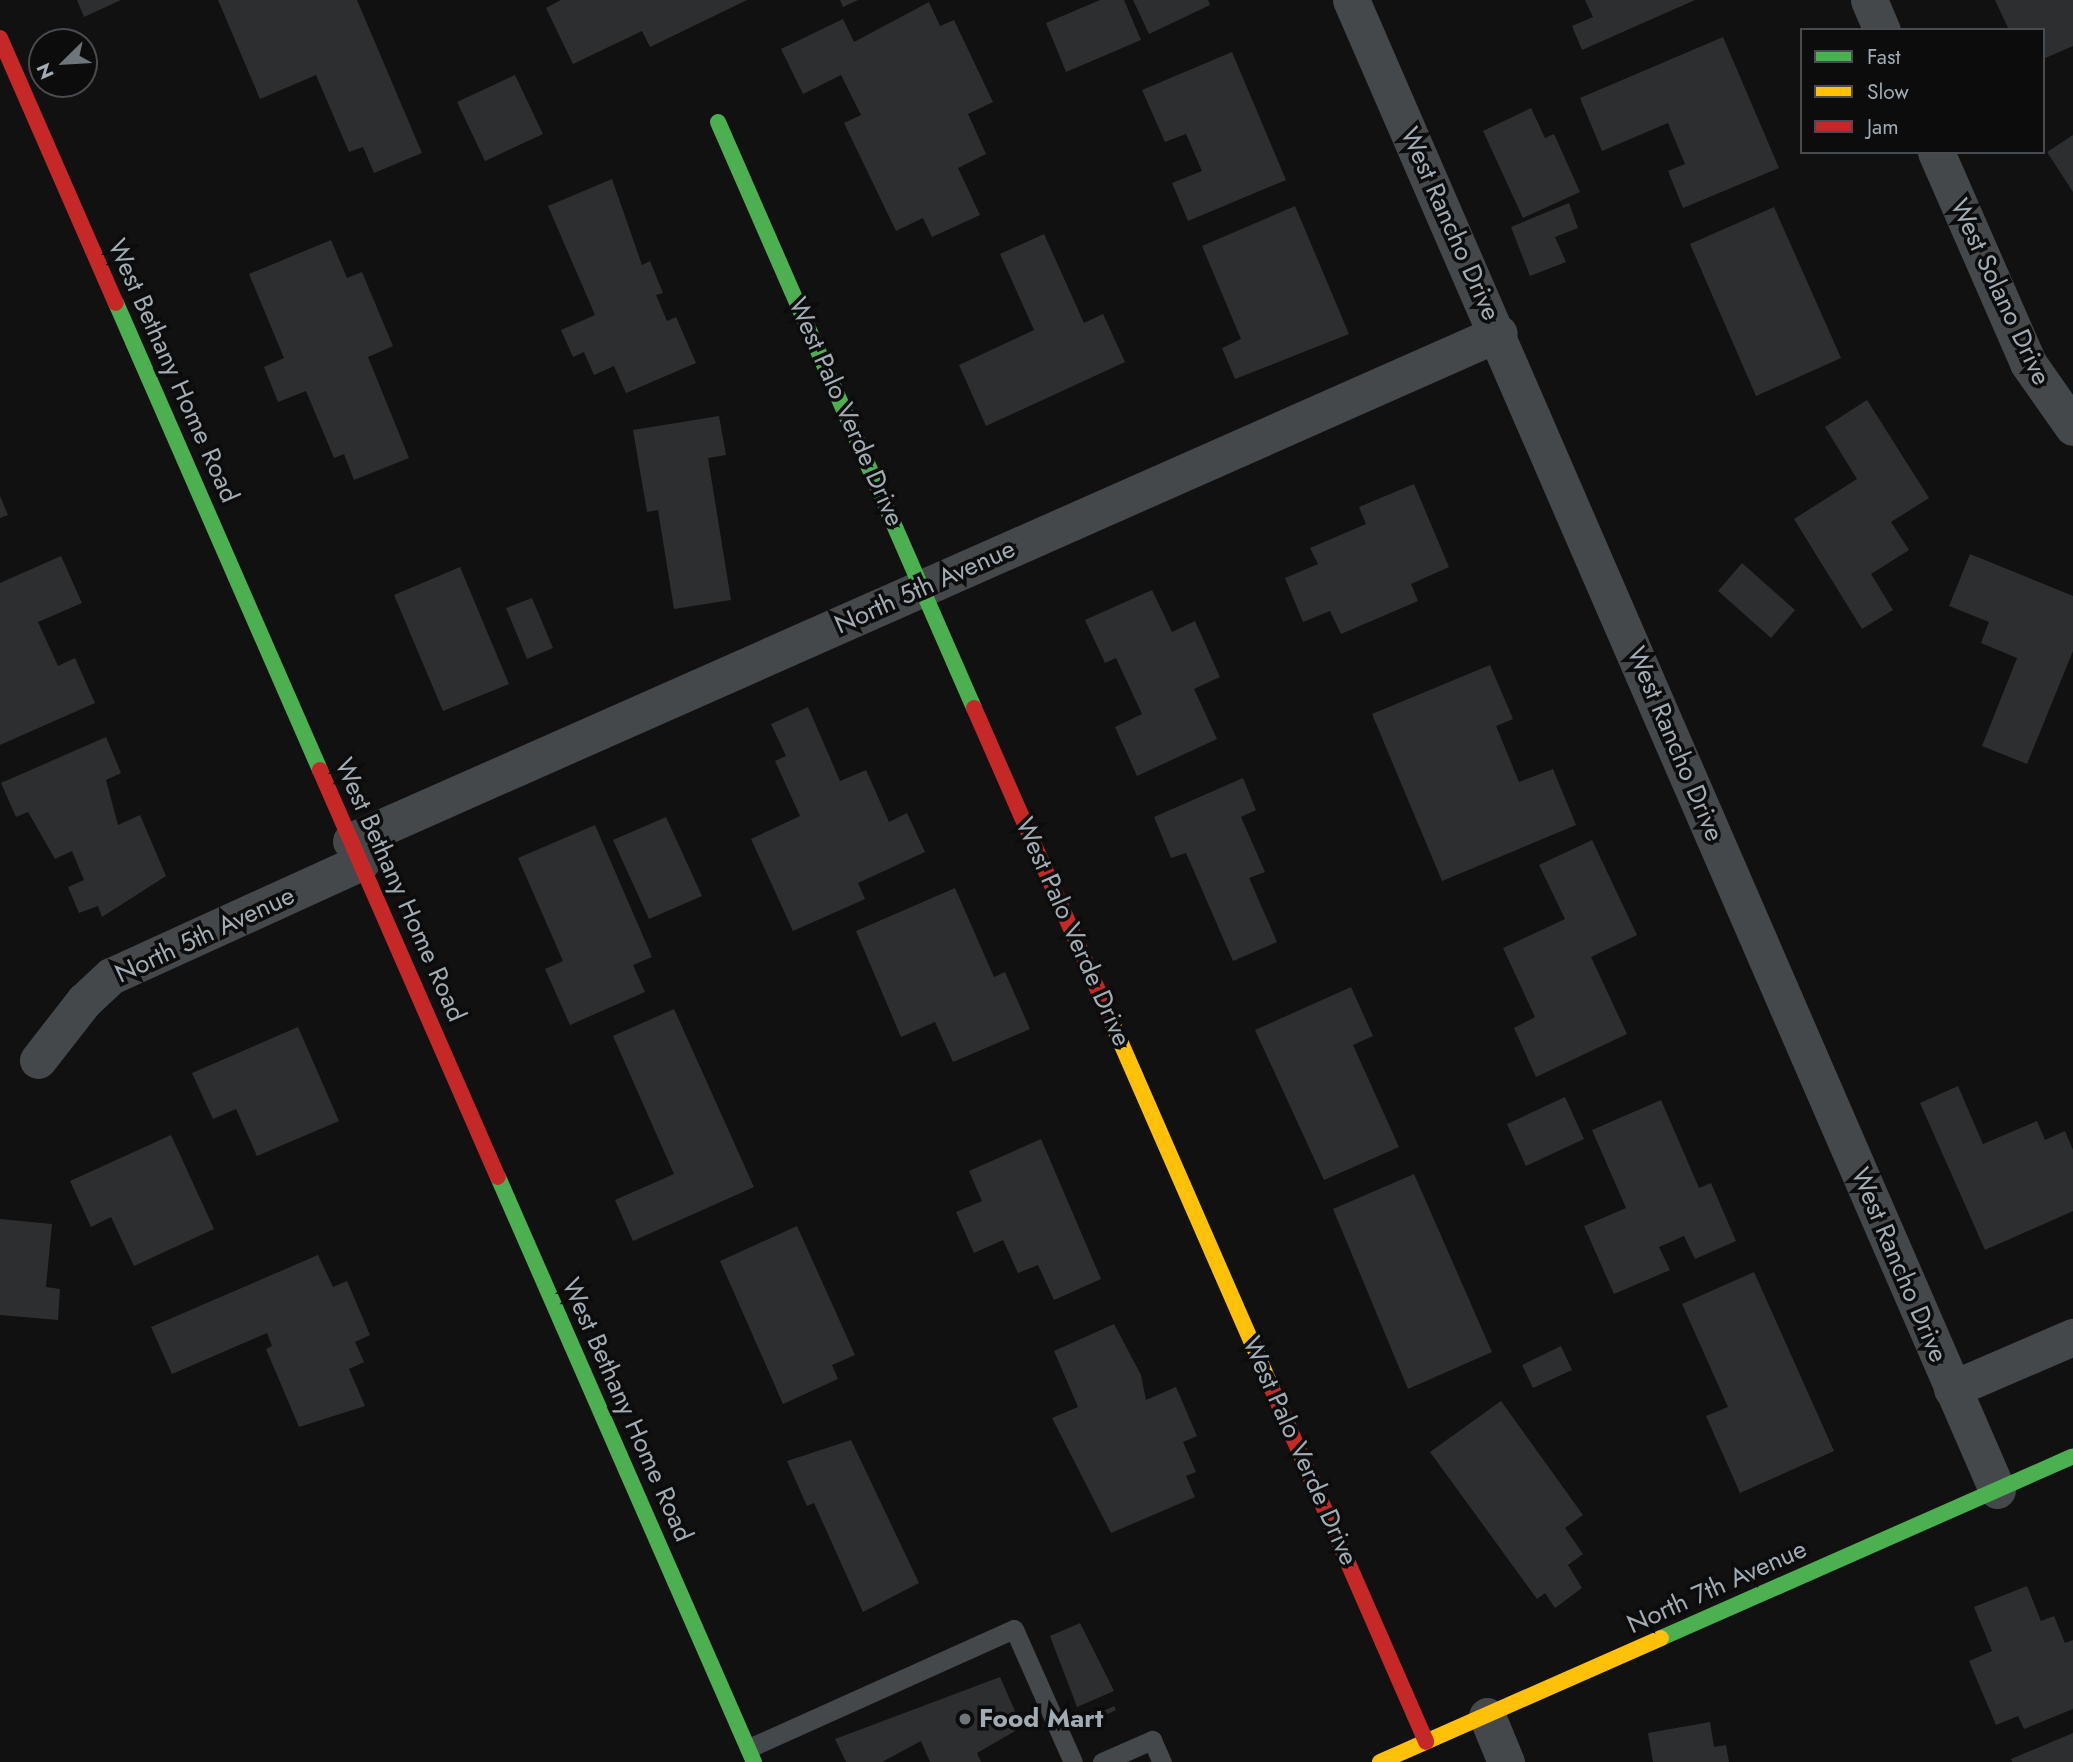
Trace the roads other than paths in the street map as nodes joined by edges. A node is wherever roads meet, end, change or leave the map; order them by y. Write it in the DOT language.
graph roads {
  1 [pos="1351,0"];
  2 [pos="1869,0"];
  3 [pos="1881,28"];
  4 [pos="0,38"];
  5 [pos="718,122"];
  6 [pos="1937,154"];
  7 [pos="1499,333"];
  8 [pos="2073,427"];
  9 [pos="923,588"];
  10 [pos="356,851"];
  11 [pos="38,1060"];
  12 [pos="2073,1337"];
  13 [pos="1952,1389"];
  14 [pos="2073,1456"];
  15 [pos="1997,1490"];
  16 [pos="1487,1716"];
  17 [pos="1426,1742"];
  18 [pos="751,1755"];
  19 [pos="1073,1762"];
  20 [pos="1102,1762"];
  21 [pos="1162,1762"];
  22 [pos="1380,1762"];
  23 [pos="1506,1762"];
  1 -- 7 [label="street, West Rancho Drive"];
  2 -- 3 [label="street"];
  4 -- 10 [label="main road, West Bethany Home Road"];
  5 -- 9 [label="main road, West Palo Verde Drive"];
  6 -- 8 [label="street, West Solano Drive"];
  7 -- 9 [label="street, North 5th Avenue"];
  7 -- 13 [label="street, West Rancho Drive"];
  9 -- 10 [label="street, North 5th Avenue"];
  9 -- 17 [label="main road, West Palo Verde Drive"];
  10 -- 11 [label="street, North 5th Avenue"];
  10 -- 18 [label="main road, West Bethany Home Road"];
  12 -- 13 [label="street"];
  13 -- 15 [label="street, West Rancho Drive"];
  14 -- 15 [label="main road, North 7th Avenue"];
  15 -- 16 [label="main road, North 7th Avenue"];
  16 -- 17 [label="main road, North 7th Avenue"];
  16 -- 23 [label="street"];
  17 -- 22 [label="main road, North 7th Avenue"];
  18 -- 19 [label="lane"];
  20 -- 21 [label="lane"];
}
